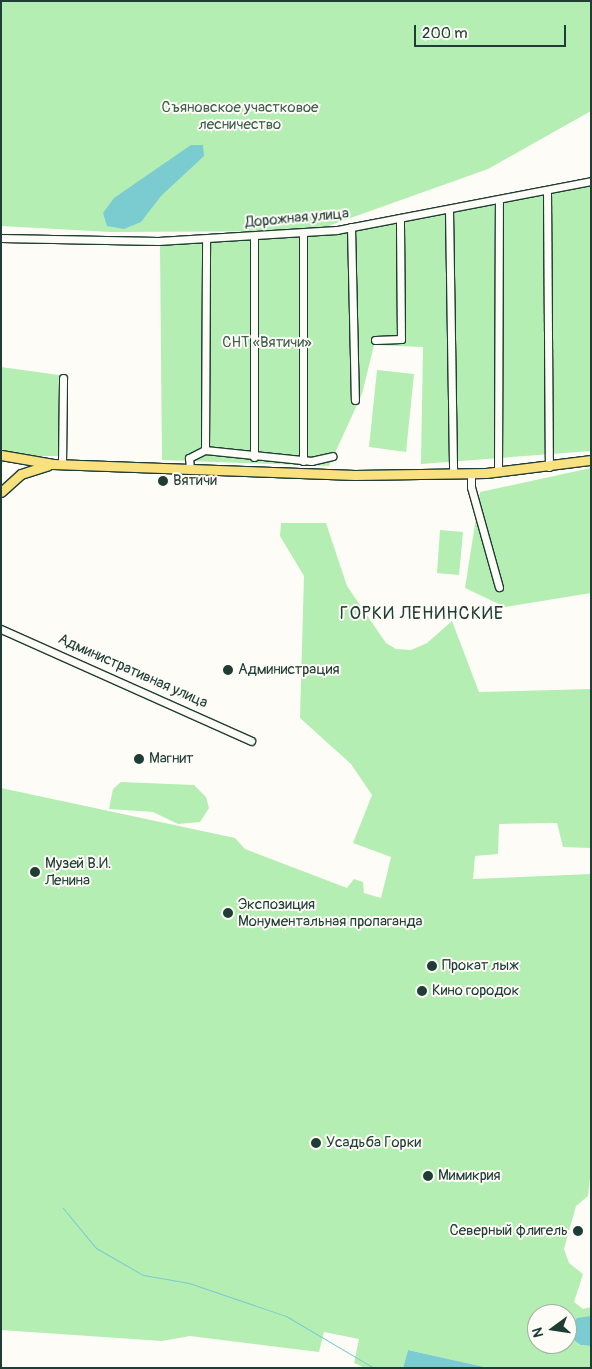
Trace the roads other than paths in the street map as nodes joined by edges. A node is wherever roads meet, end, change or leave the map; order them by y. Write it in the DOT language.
graph roads {
  1 [pos="591,182"];
  2 [pos="547,191"];
  3 [pos="499,202"];
  4 [pos="450,210"];
  5 [pos="400,218"];
  6 [pos="352,227"];
  7 [pos="303,233"];
  8 [pos="254,236"];
  9 [pos="1,238"];
  10 [pos="206,239"];
  11 [pos="375,340"];
  12 [pos="63,378"];
  13 [pos="355,400"];
  14 [pos="205,450"];
  15 [pos="1,455"];
  16 [pos="254,456"];
  17 [pos="332,456"];
  18 [pos="591,460"];
  19 [pos="303,461"];
  20 [pos="57,464"];
  21 [pos="549,466"];
  22 [pos="190,469"];
  23 [pos="498,472"];
  24 [pos="453,474"];
  25 [pos="471,474"];
  26 [pos="1,492"];
  27 [pos="499,587"];
  28 [pos="2,630"];
  29 [pos="251,741"];
  1 -- 2 [label="street, Дорожная улица"];
  2 -- 3 [label="street, Дорожная улица"];
  2 -- 21 [label="street"];
  3 -- 4 [label="street, Дорожная улица"];
  3 -- 23 [label="street"];
  4 -- 5 [label="street, Дорожная улица"];
  4 -- 24 [label="street"];
  5 -- 6 [label="street, Дорожная улица"];
  5 -- 11 [label="street"];
  6 -- 7 [label="street, Дорожная улица"];
  6 -- 13 [label="street"];
  7 -- 8 [label="street, Дорожная улица"];
  7 -- 19 [label="street"];
  8 -- 10 [label="street, Дорожная улица"];
  8 -- 16 [label="street"];
  9 -- 10 [label="street, Дорожная улица"];
  10 -- 14 [label="street"];
  12 -- 20 [label="street"];
  14 -- 16 [label="street"];
  14 -- 22 [label="street"];
  15 -- 20 [label="main road"];
  16 -- 19 [label="street"];
  17 -- 19 [label="street"];
  18 -- 21 [label="main road"];
  20 -- 22 [label="main road"];
  20 -- 26 [label="main road"];
  21 -- 23 [label="main road"];
  22 -- 24 [label="main road"];
  23 -- 25 [label="main road"];
  24 -- 25 [label="main road"];
  25 -- 27 [label="street"];
  28 -- 29 [label="street, Административная улица"];
}
